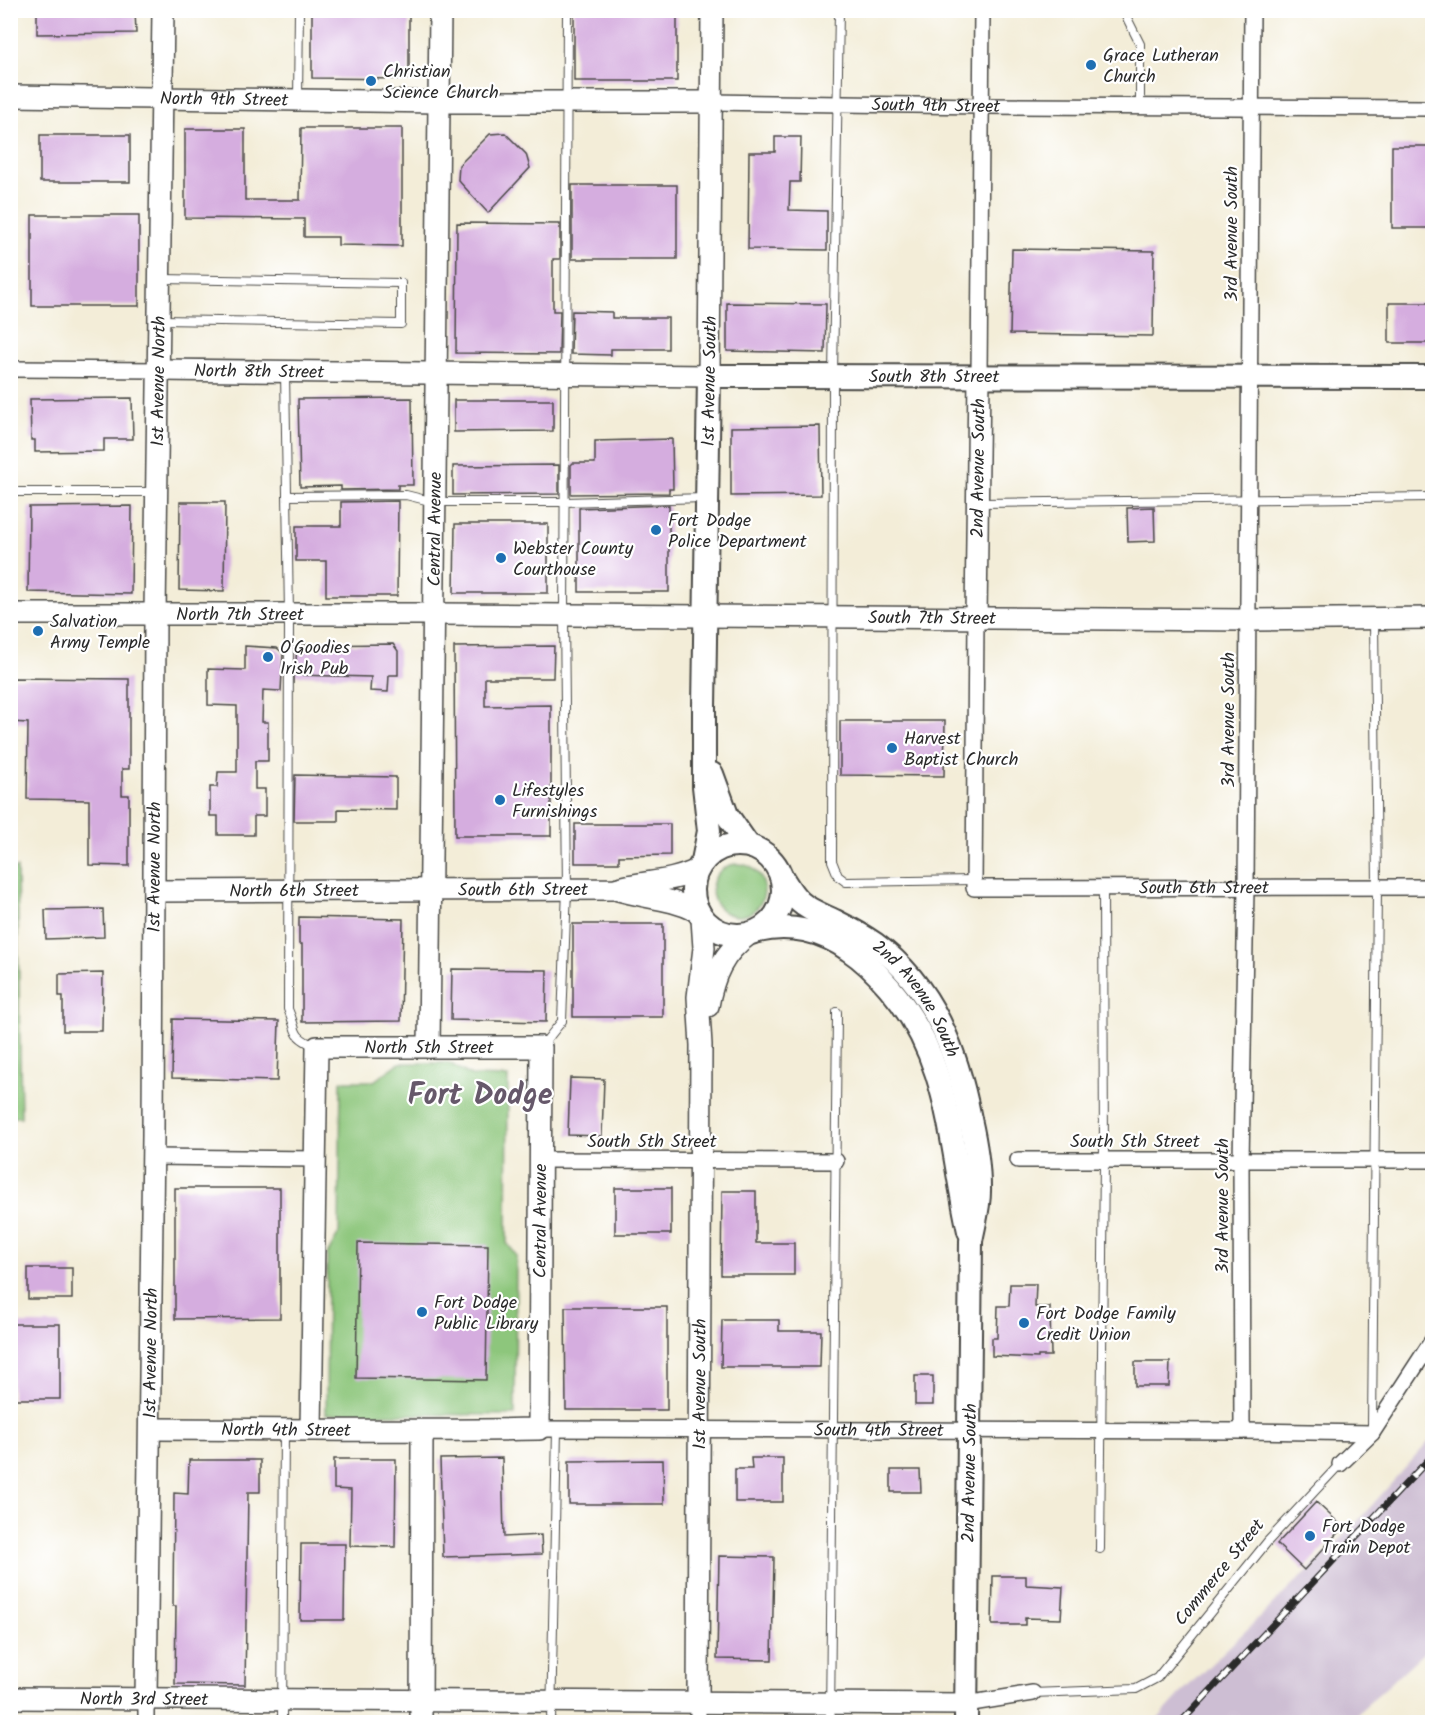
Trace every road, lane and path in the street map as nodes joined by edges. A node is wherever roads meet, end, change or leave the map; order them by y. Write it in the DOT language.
graph roads {
  1 [pos="163,10"];
  2 [pos="299,10"];
  3 [pos="440,10"];
  4 [pos="567,10"];
  5 [pos="712,10"];
  6 [pos="839,10"];
  7 [pos="982,10"];
  8 [pos="1123,10"];
  9 [pos="1252,10"];
  10 [pos="10,96"];
  11 [pos="162,97"];
  12 [pos="298,99"];
  13 [pos="439,102"];
  14 [pos="567,102"];
  15 [pos="712,102"];
  16 [pos="838,104"];
  17 [pos="981,106"];
  18 [pos="1140,107"];
  19 [pos="1251,108"];
  20 [pos="1432,108"];
  21 [pos="160,279"];
  22 [pos="160,320"];
  23 [pos="10,369"];
  24 [pos="160,370"];
  25 [pos="285,372"];
  26 [pos="435,374"];
  27 [pos="566,375"];
  28 [pos="709,375"];
  29 [pos="833,376"];
  30 [pos="979,376"];
  31 [pos="1249,377"];
  32 [pos="1432,377"];
  33 [pos="10,492"];
  34 [pos="157,492"];
  35 [pos="287,496"];
  36 [pos="1432,497"];
  37 [pos="706,498"];
  38 [pos="1248,499"];
  39 [pos="434,502"];
  40 [pos="565,502"];
  41 [pos="977,503"];
  42 [pos="10,614"];
  43 [pos="155,614"];
  44 [pos="289,614"];
  45 [pos="434,614"];
  46 [pos="564,616"];
  47 [pos="705,617"];
  48 [pos="832,618"];
  49 [pos="976,618"];
  50 [pos="1432,618"];
  51 [pos="1374,619"];
  52 [pos="1248,620"];
  53 [pos="705,752"];
  54 [pos="748,845"];
  55 [pos="700,865"];
  56 [pos="781,876"];
  57 [pos="974,884"];
  58 [pos="1377,887"];
  59 [pos="1432,887"];
  60 [pos="1103,888"];
  61 [pos="1246,888"];
  62 [pos="432,889"];
  63 [pos="567,889"];
  64 [pos="615,889"];
  65 [pos="288,890"];
  66 [pos="154,891"];
  67 [pos="700,915"];
  68 [pos="753,933"];
  69 [pos="837,1012"];
  70 [pos="701,1045"];
  71 [pos="317,1047"];
  72 [pos="429,1047"];
  73 [pos="541,1047"];
  74 [pos="153,1157"];
  75 [pos="316,1159"];
  76 [pos="540,1160"];
  77 [pos="1104,1160"];
  78 [pos="1376,1160"];
  79 [pos="1432,1160"];
  80 [pos="836,1161"];
  81 [pos="1018,1161"];
  82 [pos="1241,1161"];
  83 [pos="700,1162"];
  84 [pos="971,1241"];
  85 [pos="1432,1341"];
  86 [pos="285,1429"];
  87 [pos="311,1429"];
  88 [pos="150,1430"];
  89 [pos="548,1430"];
  90 [pos="699,1430"];
  91 [pos="834,1431"];
  92 [pos="970,1431"];
  93 [pos="1242,1431"];
  94 [pos="422,1432"];
  95 [pos="1102,1432"];
  96 [pos="1372,1433"];
  97 [pos="1340,1464"];
  98 [pos="1100,1549"];
  99 [pos="1033,1693"];
  100 [pos="10,1698"];
  101 [pos="146,1698"];
  102 [pos="282,1700"];
  103 [pos="421,1712"];
  104 [pos="551,1712"];
  105 [pos="698,1712"];
  106 [pos="830,1713"];
  107 [pos="964,1716"];
  108 [pos="146,1722"];
  109 [pos="282,1722"];
  1 -- 11 [label="main road, 1st Avenue North"];
  2 -- 12 [label="lane"];
  3 -- 13 [label="main road, Central Avenue"];
  4 -- 14 [label="lane"];
  5 -- 15 [label="main road, 1st Avenue South"];
  6 -- 16 [label="lane"];
  7 -- 17 [label="street, 2nd Avenue South"];
  8 -- 18 [label="lane"];
  9 -- 19 [label="street, 3rd Avenue South"];
  10 -- 11 [label="main road, North 9th Street"];
  11 -- 12 [label="main road, North 9th Street"];
  11 -- 21 [label="main road, 1st Avenue North"];
  12 -- 13 [label="main road, North 9th Street"];
  13 -- 14 [label="main road, South 9th Street"];
  13 -- 26 [label="main road, Central Avenue"];
  14 -- 15 [label="main road, South 9th Street"];
  14 -- 27 [label="lane"];
  15 -- 16 [label="street, South 9th Street"];
  15 -- 28 [label="main road, 1st Avenue South"];
  16 -- 17 [label="street, South 9th Street"];
  16 -- 29 [label="lane"];
  17 -- 18 [label="street, South 9th Street"];
  17 -- 30 [label="street, 2nd Avenue South"];
  18 -- 19 [label="street, South 9th Street"];
  19 -- 20 [label="street, South 9th Street"];
  19 -- 31 [label="street, 3rd Avenue South"];
  21 -- 22 [label="main road, 1st Avenue North"];
  21 -- 22 [label="lane"];
  22 -- 24 [label="main road, 1st Avenue North"];
  23 -- 24 [label="street, North 8th Street"];
  24 -- 25 [label="main road, North 8th Street"];
  24 -- 34 [label="main road, 1st Avenue North"];
  25 -- 26 [label="main road, North 8th Street"];
  25 -- 35 [label="lane"];
  26 -- 27 [label="main road, South 8th Street"];
  26 -- 39 [label="main road, Central Avenue"];
  27 -- 28 [label="main road, South 8th Street"];
  27 -- 40 [label="lane"];
  28 -- 29 [label="main road, South 8th Street"];
  28 -- 37 [label="main road, 1st Avenue South"];
  29 -- 30 [label="main road, South 8th Street"];
  29 -- 48 [label="lane"];
  30 -- 31 [label="main road, South 8th Street"];
  30 -- 41 [label="main road, 2nd Avenue South"];
  31 -- 32 [label="main road, South 8th Street"];
  31 -- 38 [label="street, 3rd Avenue South"];
  33 -- 34 [label="lane"];
  34 -- 43 [label="main road, 1st Avenue North"];
  35 -- 39 [label="lane"];
  35 -- 44 [label="lane"];
  36 -- 38 [label="lane"];
  37 -- 40 [label="lane"];
  37 -- 47 [label="main road, 1st Avenue South"];
  38 -- 41 [label="lane"];
  38 -- 52 [label="street, 3rd Avenue South"];
  39 -- 40 [label="lane"];
  39 -- 45 [label="main road, Central Avenue"];
  40 -- 46 [label="lane"];
  41 -- 49 [label="main road, 2nd Avenue South"];
  42 -- 43 [label="main road, North 7th Street"];
  43 -- 44 [label="main road, North 7th Street"];
  43 -- 66 [label="main road, 1st Avenue North"];
  44 -- 45 [label="main road, North 7th Street"];
  44 -- 65 [label="lane"];
  45 -- 46 [label="main road, South 7th Street"];
  45 -- 62 [label="main road, Central Avenue"];
  46 -- 47 [label="main road, South 7th Street"];
  46 -- 63 [label="lane"];
  47 -- 48 [label="main road, South 7th Street"];
  47 -- 53 [label="main road, 1st Avenue South"];
  48 -- 49 [label="main road, South 7th Street"];
  48 -- 57 [label="lane"];
  49 -- 52 [label="main road, South 7th Street"];
  49 -- 57 [label="street, 2nd Avenue South"];
  50 -- 51 [label="main road, South 7th Street"];
  51 -- 52 [label="main road, South 7th Street"];
  51 -- 58 [label="lane"];
  52 -- 61 [label="street, 3rd Avenue South"];
  53 -- 54 [label="main road, 1st Avenue South"];
  53 -- 55 [label="main road, 1st Avenue South"];
  54 -- 55 [label="main road"];
  54 -- 56 [label="main road, 1st Avenue South"];
  55 -- 64 [label="main road, South 6th Street"];
  55 -- 67 [label="main road, 1st Avenue South"];
  56 -- 68 [label="main road, 1st Avenue South"];
  56 -- 84 [label="main road, 2nd Avenue South"];
  57 -- 60 [label="street, South 6th Street"];
  58 -- 59 [label="street, South 6th Street"];
  58 -- 61 [label="street, South 6th Street"];
  58 -- 78 [label="lane"];
  60 -- 61 [label="street, South 6th Street"];
  60 -- 77 [label="lane"];
  61 -- 82 [label="street, 3rd Avenue South"];
  62 -- 63 [label="main road, South 6th Street"];
  62 -- 65 [label="main road, North 6th Street"];
  62 -- 72 [label="main road, Central Avenue"];
  63 -- 64 [label="main road, South 6th Street"];
  63 -- 73 [label="lane"];
  64 -- 67 [label="main road, South 6th Street"];
  65 -- 66 [label="main road, North 6th Street"];
  65 -- 71 [label="lane"];
  66 -- 74 [label="main road, 1st Avenue North"];
  67 -- 68 [label="main road"];
  67 -- 70 [label="main road, 1st Avenue South"];
  68 -- 70 [label="main road, 1st Avenue South"];
  68 -- 84 [label="main road, 2nd Avenue South"];
  69 -- 80 [label="lane"];
  70 -- 83 [label="main road, 1st Avenue South"];
  71 -- 72 [label="main road, North 5th Street"];
  71 -- 75 [label="main road"];
  72 -- 73 [label="main road, North 5th Street"];
  73 -- 76 [label="main road, Central Avenue"];
  74 -- 75 [label="street"];
  74 -- 88 [label="main road, 1st Avenue North"];
  75 -- 87 [label="main road"];
  76 -- 83 [label="street, South 5th Street"];
  76 -- 89 [label="main road, Central Avenue"];
  77 -- 81 [label="street, South 5th Street"];
  77 -- 82 [label="street, South 5th Street"];
  77 -- 95 [label="lane"];
  78 -- 79 [label="street, South 5th Street"];
  78 -- 82 [label="street, South 5th Street"];
  78 -- 96 [label="lane"];
  80 -- 83 [label="street, South 5th Street"];
  80 -- 91 [label="lane"];
  82 -- 93 [label="street, 3rd Avenue South"];
  83 -- 90 [label="main road, 1st Avenue South"];
  84 -- 92 [label="main road, 2nd Avenue South"];
  85 -- 96 [label="street, Commerce Street"];
  86 -- 87 [label="main road, North 4th Street"];
  86 -- 88 [label="main road, North 4th Street"];
  86 -- 102 [label="lane"];
  87 -- 94 [label="main road, North 4th Street"];
  88 -- 101 [label="main road, 1st Avenue North"];
  89 -- 90 [label="street, South 4th Street"];
  89 -- 94 [label="main road, South 4th Street"];
  89 -- 104 [label="lane"];
  90 -- 91 [label="street, South 4th Street"];
  90 -- 105 [label="main road, 1st Avenue South"];
  91 -- 92 [label="street, South 4th Street"];
  91 -- 106 [label="lane"];
  92 -- 95 [label="street, South 4th Street"];
  92 -- 107 [label="main road, 2nd Avenue South"];
  93 -- 95 [label="street, South 4th Street"];
  93 -- 96 [label="street, South 4th Street"];
  94 -- 103 [label="main road"];
  95 -- 98 [label="lane"];
  96 -- 97 [label="street, Commerce Street"];
  97 -- 99 [label="lane, Commerce Street"];
  99 -- 107 [label="street, Commerce Street"];
  100 -- 101 [label="main road, North 3rd Street"];
  101 -- 102 [label="main road, North 3rd Street"];
  101 -- 108 [label="street, 1st Avenue North"];
  102 -- 103 [label="main road, North 3rd Street"];
  102 -- 109 [label="lane"];
  103 -- 104 [label="main road, North 3rd Street"];
  104 -- 105 [label="main road, North 3rd Street"];
  105 -- 106 [label="main road, North 3rd Street"];
  106 -- 107 [label="main road, North 3rd Street"];
}
